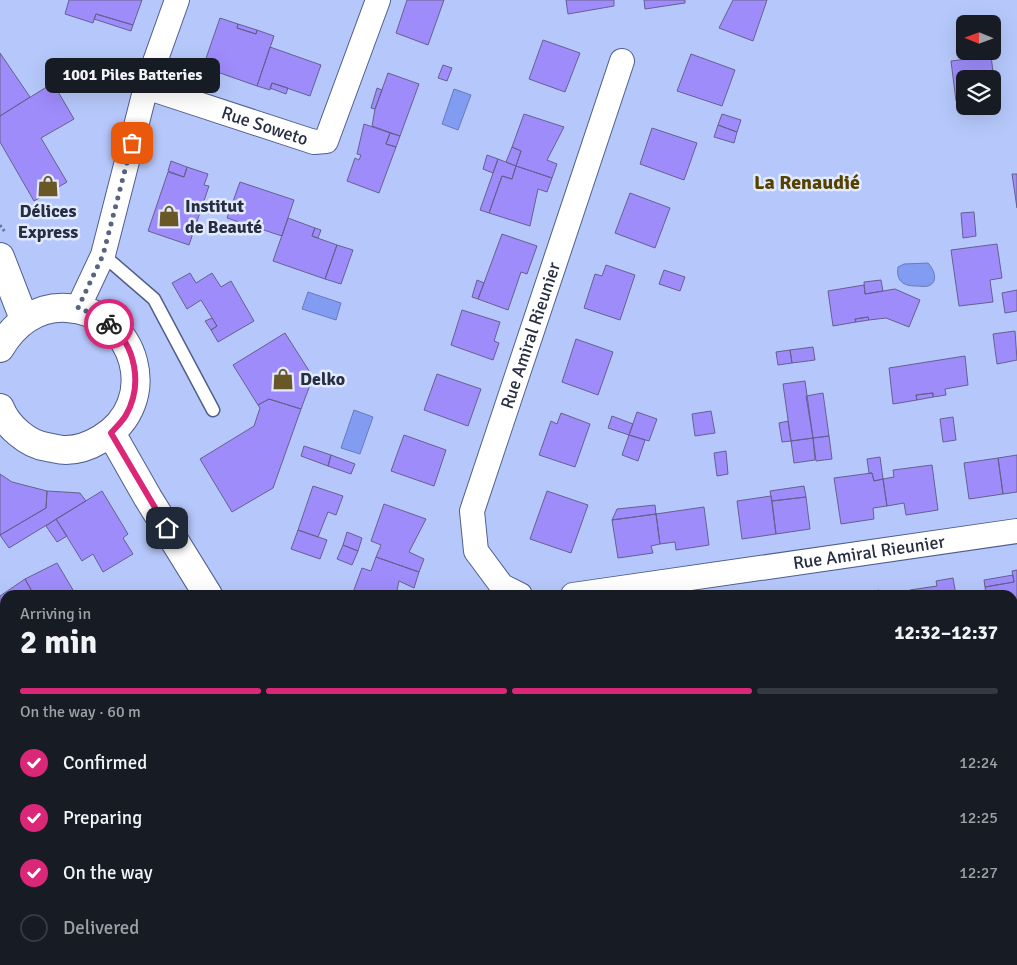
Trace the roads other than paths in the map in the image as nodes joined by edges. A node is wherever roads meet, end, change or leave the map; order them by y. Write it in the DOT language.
graph roads {
  1 [pos="177,0"];
  2 [pos="378,0"];
  3 [pos="622,61"];
  4 [pos="146,87"];
  5 [pos="103,255"];
  6 [pos="0,257"];
  7 [pos="78,308"];
  8 [pos="24,319"];
  9 [pos="0,348"];
  10 [pos="0,408"];
  11 [pos="212,410"];
  12 [pos="111,433"];
  13 [pos="1017,531"];
  14 [pos="200,590"];
  15 [pos="510,590"];
  16 [pos="608,590"];
  1 -- 4 [label="street"];
  2 -- 4 [label="street, Rue Soweto"];
  3 -- 15 [label="street, Rue Amiral Rieunier"];
  4 -- 5 [label="street"];
  5 -- 7 [label="street"];
  5 -- 11 [label="lane"];
  6 -- 8 [label="main road"];
  7 -- 8 [label="main road"];
  7 -- 12 [label="main road"];
  8 -- 9 [label="main road"];
  10 -- 12 [label="main road"];
  12 -- 14 [label="main road"];
  13 -- 16 [label="street, Rue Amiral Rieunier"];
}
